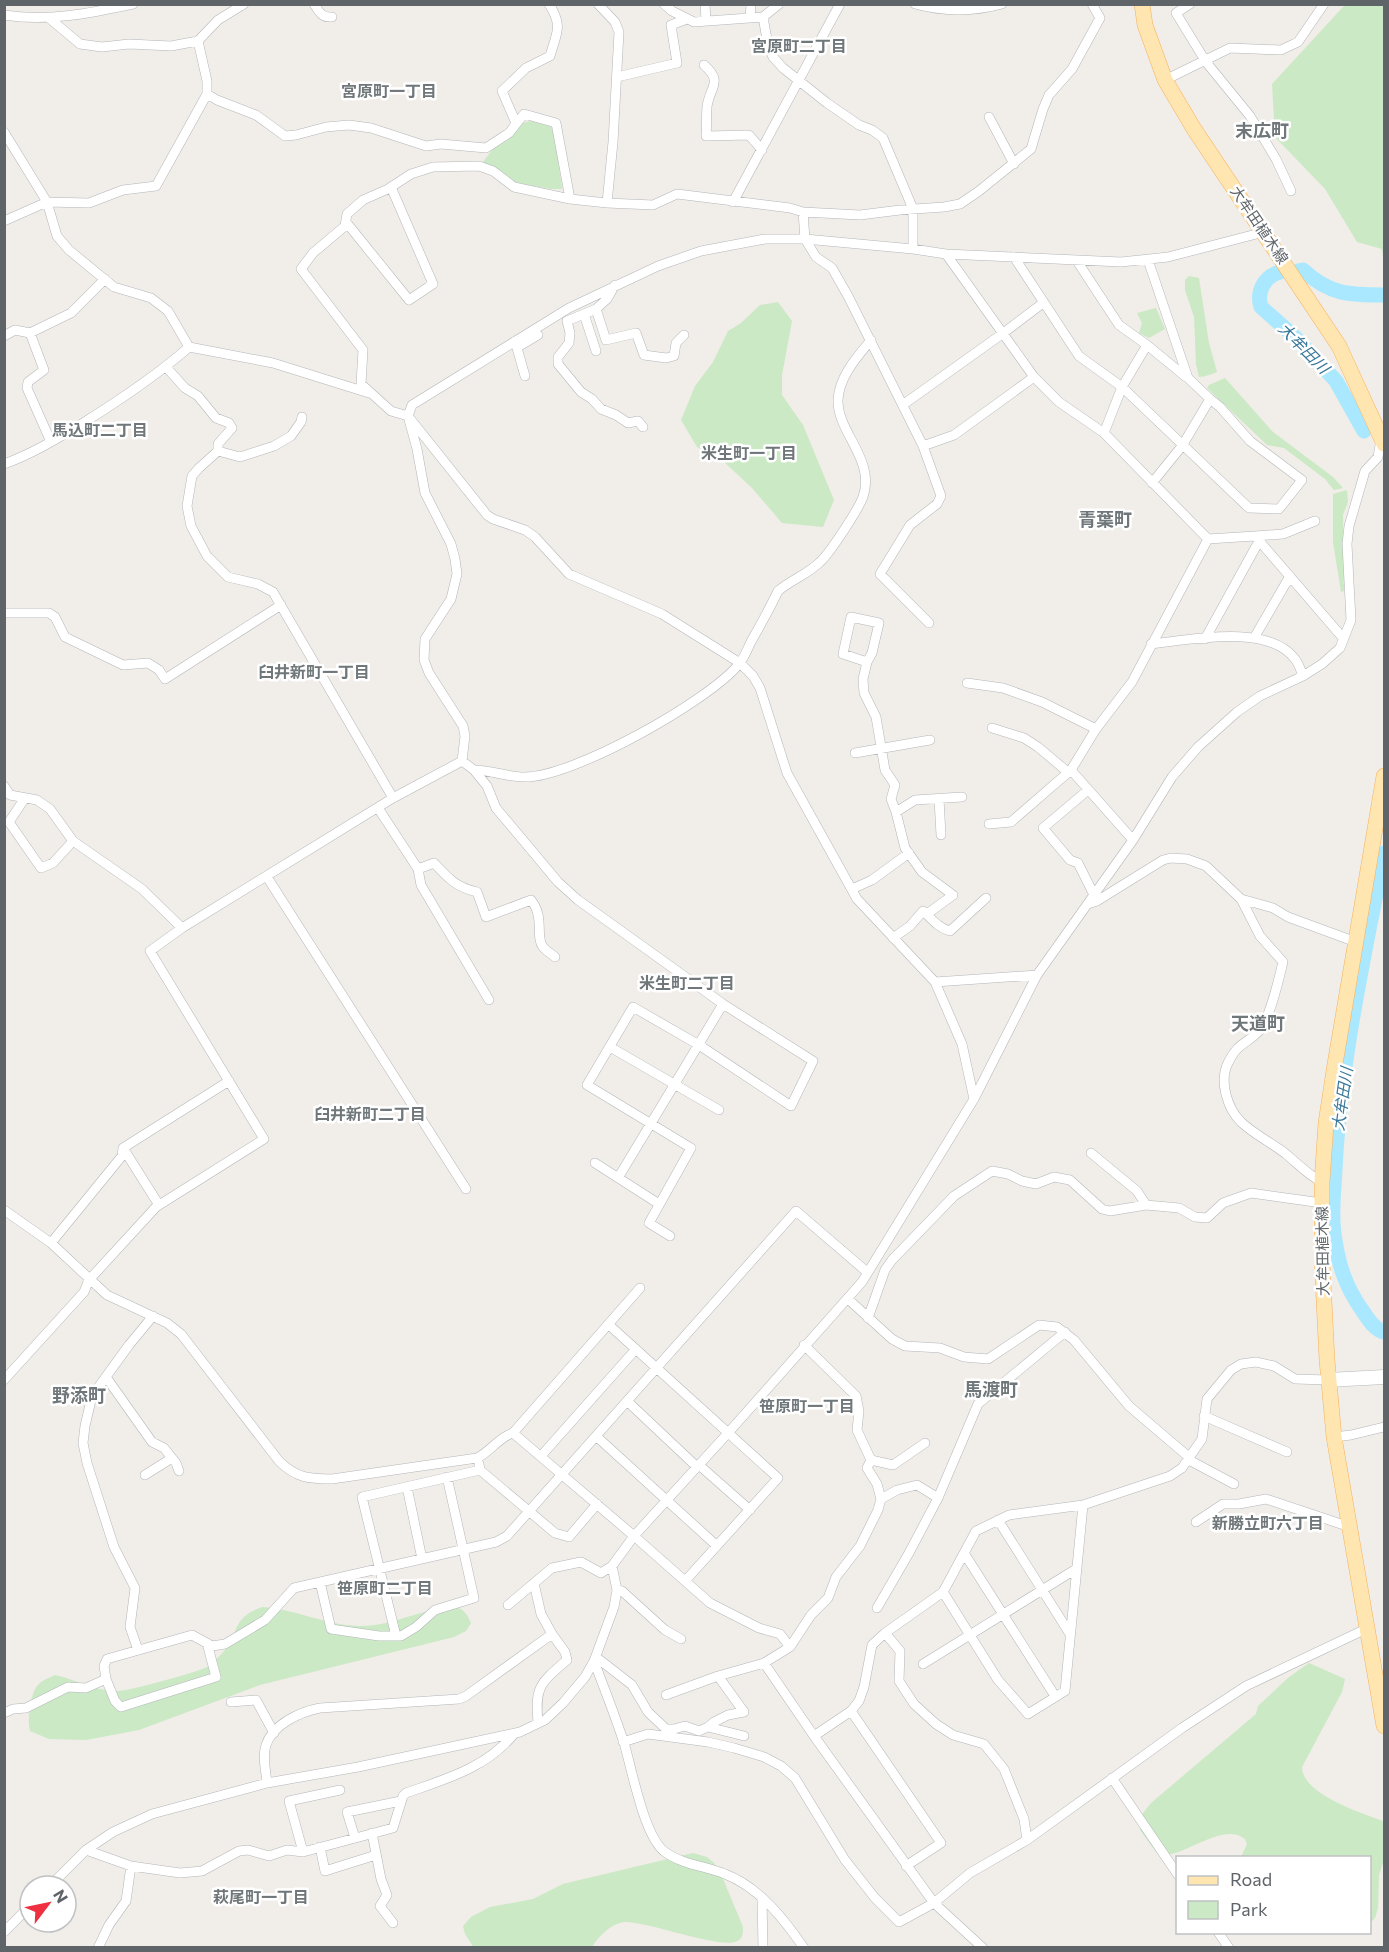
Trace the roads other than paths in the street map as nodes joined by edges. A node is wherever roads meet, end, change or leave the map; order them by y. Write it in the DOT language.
graph roads {
  1 [pos="133,4"];
  2 [pos="244,4"];
  3 [pos="314,4"];
  4 [pos="549,4"];
  5 [pos="598,4"];
  6 [pos="664,4"];
  7 [pos="705,4"];
  8 [pos="751,4"];
  9 [pos="779,4"];
  10 [pos="840,4"];
  11 [pos="915,4"];
  12 [pos="1002,4"];
  13 [pos="1092,4"];
  14 [pos="1142,4"];
  15 [pos="1190,4"];
  16 [pos="1324,4"];
  17 [pos="673,8"];
  18 [pos="4,15"];
  19 [pos="332,17"];
  20 [pos="763,17"];
  21 [pos="49,18"];
  22 [pos="750,18"];
  23 [pos="687,19"];
  24 [pos="706,21"];
  25 [pos="198,41"];
  26 [pos="1206,62"];
  27 [pos="704,65"];
  28 [pos="617,77"];
  29 [pos="1165,80"];
  30 [pos="800,81"];
  31 [pos="207,94"];
  32 [pos="989,117"];
  33 [pos="516,123"];
  34 [pos="4,132"];
  35 [pos="762,150"];
  36 [pos="1014,164"];
  37 [pos="391,187"];
  38 [pos="1291,191"];
  39 [pos="570,199"];
  40 [pos="47,202"];
  41 [pos="733,202"];
  42 [pos="607,203"];
  43 [pos="913,209"];
  44 [pos="803,212"];
  45 [pos="4,221"];
  46 [pos="346,222"];
  47 [pos="1264,232"];
  48 [pos="805,239"];
  49 [pos="913,249"];
  50 [pos="946,254"];
  51 [pos="1014,257"];
  52 [pos="1077,261"];
  53 [pos="1148,261"];
  54 [pos="105,279"];
  55 [pos="615,285"];
  56 [pos="1042,303"];
  57 [pos="596,309"];
  58 [pos="584,314"];
  59 [pos="30,333"];
  60 [pos="1002,334"];
  61 [pos="538,335"];
  62 [pos="684,335"];
  63 [pos="4,336"];
  64 [pos="872,340"];
  65 [pos="516,344"];
  66 [pos="1147,345"];
  67 [pos="189,347"];
  68 [pos="596,351"];
  69 [pos="165,368"];
  70 [pos="525,376"];
  71 [pos="1034,377"];
  72 [pos="1188,378"];
  73 [pos="1122,387"];
  74 [pos="369,393"];
  75 [pos="1210,399"];
  76 [pos="904,404"];
  77 [pos="408,416"];
  78 [pos="302,417"];
  79 [pos="643,428"];
  80 [pos="1104,432"];
  81 [pos="1383,440"];
  82 [pos="51,442"];
  83 [pos="923,446"];
  84 [pos="1182,446"];
  85 [pos="218,451"];
  86 [pos="4,464"];
  87 [pos="1152,483"];
  88 [pos="1316,521"];
  89 [pos="1208,539"];
  90 [pos="1257,539"];
  91 [pos="1290,576"];
  92 [pos="281,605"];
  93 [pos="4,613"];
  94 [pos="929,623"];
  95 [pos="1254,638"];
  96 [pos="1343,638"];
  97 [pos="1206,639"];
  98 [pos="1151,644"];
  99 [pos="867,662"];
  100 [pos="740,663"];
  101 [pos="1304,676"];
  102 [pos="967,683"];
  103 [pos="992,728"];
  104 [pos="1096,729"];
  105 [pos="930,740"];
  106 [pos="881,749"];
  107 [pos="855,753"];
  108 [pos="462,761"];
  109 [pos="474,770"];
  110 [pos="1070,772"];
  111 [pos="1384,776"];
  112 [pos="4,786"];
  113 [pos="1088,790"];
  114 [pos="962,797"];
  115 [pos="25,798"];
  116 [pos="393,798"];
  117 [pos="939,799"];
  118 [pos="378,808"];
  119 [pos="896,812"];
  120 [pos="989,824"];
  121 [pos="940,835"];
  122 [pos="1133,840"];
  123 [pos="73,841"];
  124 [pos="909,852"];
  125 [pos="418,869"];
  126 [pos="267,877"];
  127 [pos="852,889"];
  128 [pos="1094,895"];
  129 [pos="986,898"];
  130 [pos="1241,899"];
  131 [pos="1088,904"];
  132 [pos="927,914"];
  133 [pos="183,928"];
  134 [pos="893,938"];
  135 [pos="1356,942"];
  136 [pos="555,957"];
  137 [pos="1037,975"];
  138 [pos="935,982"];
  139 [pos="489,1000"];
  140 [pos="723,1004"];
  141 [pos="699,1045"];
  142 [pos="610,1047"];
  143 [pos="229,1081"];
  144 [pos="675,1084"];
  145 [pos="974,1099"];
  146 [pos="719,1110"];
  147 [pos="650,1123"];
  148 [pos="123,1148"];
  149 [pos="1091,1153"];
  150 [pos="595,1163"];
  151 [pos="618,1178"];
  152 [pos="1322,1182"];
  153 [pos="466,1190"];
  154 [pos="1322,1203"];
  155 [pos="659,1204"];
  156 [pos="159,1205"];
  157 [pos="1146,1205"];
  158 [pos="4,1210"];
  159 [pos="670,1236"];
  160 [pos="51,1243"];
  161 [pos="867,1272"];
  162 [pos="90,1280"];
  163 [pos="640,1288"];
  164 [pos="848,1299"];
  165 [pos="153,1316"];
  166 [pos="868,1318"];
  167 [pos="608,1324"];
  168 [pos="1065,1332"];
  169 [pos="804,1346"];
  170 [pos="636,1349"];
  171 [pos="657,1369"];
  172 [pos="106,1377"];
  173 [pos="1381,1378"];
  174 [pos="4,1380"];
  175 [pos="1328,1380"];
  176 [pos="627,1401"];
  177 [pos="1204,1416"];
  178 [pos="1384,1427"];
  179 [pos="513,1433"];
  180 [pos="728,1433"];
  181 [pos="596,1436"];
  182 [pos="1334,1437"];
  183 [pos="925,1443"];
  184 [pos="1287,1452"];
  185 [pos="541,1456"];
  186 [pos="172,1458"];
  187 [pos="477,1458"];
  188 [pos="1189,1459"];
  189 [pos="871,1460"];
  190 [pos="698,1466"];
  191 [pos="480,1470"];
  192 [pos="178,1471"];
  193 [pos="562,1474"];
  194 [pos="145,1475"];
  195 [pos="447,1477"];
  196 [pos="1234,1484"];
  197 [pos="407,1486"];
  198 [pos="938,1498"];
  199 [pos="881,1499"];
  200 [pos="667,1500"];
  201 [pos="597,1504"];
  202 [pos="1083,1505"];
  203 [pos="750,1510"];
  204 [pos="530,1511"];
  205 [pos="998,1520"];
  206 [pos="1196,1522"];
  207 [pos="1350,1527"];
  208 [pos="634,1536"];
  209 [pos="717,1546"];
  210 [pos="464,1549"];
  211 [pos="964,1553"];
  212 [pos="422,1559"];
  213 [pos="612,1566"];
  214 [pos="380,1569"];
  215 [pos="1076,1569"];
  216 [pos="686,1581"];
  217 [pos="320,1582"];
  218 [pos="534,1583"];
  219 [pos="617,1590"];
  220 [pos="1041,1590"];
  221 [pos="943,1592"];
  222 [pos="508,1605"];
  223 [pos="877,1608"];
  224 [pos="1004,1614"];
  225 [pos="1368,1628"];
  226 [pos="885,1633"];
  227 [pos="552,1634"];
  228 [pos="1070,1634"];
  229 [pos="970,1635"];
  230 [pos="396,1636"];
  231 [pos="681,1639"];
  232 [pos="207,1643"];
  233 [pos="790,1647"];
  234 [pos="138,1650"];
  235 [pos="595,1659"];
  236 [pos="764,1663"];
  237 [pos="923,1664"];
  238 [pos="718,1676"];
  239 [pos="106,1679"];
  240 [pos="666,1695"];
  241 [pos="1055,1696"];
  242 [pos="231,1702"];
  243 [pos="851,1711"];
  244 [pos="4,1713"];
  245 [pos="538,1723"];
  246 [pos="1384,1726"];
  247 [pos="708,1727"];
  248 [pos="274,1733"];
  249 [pos="514,1734"];
  250 [pos="744,1736"];
  251 [pos="814,1737"];
  252 [pos="623,1742"];
  253 [pos="1112,1778"];
  254 [pos="267,1783"];
  255 [pos="340,1790"];
  256 [pos="401,1801"];
  257 [pos="372,1833"];
  258 [pos="356,1838"];
  259 [pos="1027,1840"];
  260 [pos="320,1847"];
  261 [pos="86,1850"];
  262 [pos="303,1852"];
  263 [pos="376,1855"];
  264 [pos="131,1866"];
  265 [pos="906,1866"];
  266 [pos="1176,1872"];
  267 [pos="62,1874"];
  268 [pos="762,1899"];
  269 [pos="934,1903"];
  270 [pos="18,1918"];
  271 [pos="393,1923"];
  272 [pos="4,1932"];
  273 [pos="1219,1934"];
  274 [pos="98,1947"];
  275 [pos="764,1947"];
  276 [pos="804,1947"];
  277 [pos="982,1947"];
  278 [pos="1228,1947"];
  1 -- 21 [label="street"];
  2 -- 25 [label="street"];
  3 -- 19 [label="street"];
  4 -- 33 [label="street"];
  5 -- 28 [label="street"];
  6 -- 17 [label="street"];
  7 -- 24 [label="street"];
  8 -- 22 [label="street"];
  9 -- 20 [label="street"];
  10 -- 30 [label="street"];
  11 -- 12 [label="street"];
  13 -- 36 [label="street"];
  14 -- 29 [label="main road, 大牟田植木線"];
  15 -- 26 [label="street"];
  16 -- 26 [label="street"];
  17 -- 23 [label="street"];
  18 -- 21 [label="street"];
  20 -- 22 [label="street"];
  20 -- 30 [label="street"];
  21 -- 25 [label="street"];
  22 -- 24 [label="street"];
  23 -- 24 [label="street"];
  23 -- 28 [label="street"];
  25 -- 31 [label="street"];
  26 -- 29 [label="street"];
  26 -- 38 [label="street"];
  27 -- 35 [label="street"];
  28 -- 42 [label="street"];
  29 -- 47 [label="main road, 大牟田植木線"];
  30 -- 35 [label="street"];
  30 -- 43 [label="street"];
  31 -- 33 [label="street"];
  31 -- 40 [label="street"];
  32 -- 36 [label="street"];
  33 -- 39 [label="street"];
  34 -- 40 [label="street"];
  35 -- 41 [label="street"];
  36 -- 43 [label="street"];
  37 -- 39 [label="street"];
  37 -- 46 [label="street"];
  37 -- 46 [label="street"];
  39 -- 42 [label="street"];
  40 -- 45 [label="street"];
  40 -- 54 [label="street"];
  41 -- 42 [label="street"];
  41 -- 44 [label="street"];
  43 -- 44 [label="street"];
  43 -- 49 [label="street"];
  44 -- 48 [label="street"];
  46 -- 74 [label="street"];
  47 -- 53 [label="street"];
  47 -- 81 [label="main road, 大牟田植木線"];
  48 -- 49 [label="street"];
  48 -- 55 [label="street"];
  48 -- 64 [label="street"];
  49 -- 50 [label="street"];
  50 -- 51 [label="street"];
  50 -- 60 [label="street"];
  51 -- 52 [label="street"];
  51 -- 56 [label="street"];
  52 -- 53 [label="street"];
  52 -- 66 [label="street"];
  53 -- 72 [label="street"];
  54 -- 59 [label="street"];
  54 -- 67 [label="street"];
  55 -- 57 [label="street"];
  55 -- 65 [label="street"];
  56 -- 60 [label="street"];
  56 -- 73 [label="street"];
  57 -- 58 [label="street"];
  57 -- 62 [label="street"];
  58 -- 68 [label="street"];
  58 -- 79 [label="street"];
  59 -- 63 [label="street"];
  59 -- 82 [label="street"];
  60 -- 71 [label="street"];
  60 -- 76 [label="street"];
  61 -- 65 [label="street"];
  64 -- 76 [label="street"];
  64 -- 100 [label="street"];
  65 -- 70 [label="street"];
  65 -- 77 [label="street"];
  66 -- 72 [label="street"];
  66 -- 73 [label="street"];
  67 -- 69 [label="street"];
  67 -- 74 [label="street"];
  69 -- 82 [label="street"];
  69 -- 85 [label="street"];
  71 -- 80 [label="street"];
  71 -- 83 [label="street"];
  72 -- 75 [label="street"];
  73 -- 80 [label="street"];
  73 -- 84 [label="street"];
  74 -- 77 [label="street"];
  75 -- 84 [label="street"];
  75 -- 84 [label="street"];
  76 -- 83 [label="street"];
  77 -- 100 [label="street"];
  77 -- 108 [label="street"];
  78 -- 85 [label="street"];
  80 -- 87 [label="street"];
  81 -- 96 [label="street"];
  82 -- 86 [label="street"];
  83 -- 94 [label="street"];
  84 -- 87 [label="street"];
  85 -- 92 [label="street"];
  87 -- 89 [label="street"];
  88 -- 90 [label="street"];
  89 -- 90 [label="street"];
  89 -- 98 [label="street"];
  90 -- 91 [label="street"];
  90 -- 97 [label="street"];
  91 -- 95 [label="street"];
  91 -- 96 [label="street"];
  92 -- 93 [label="street"];
  92 -- 116 [label="street"];
  95 -- 97 [label="street"];
  95 -- 101 [label="street"];
  96 -- 101 [label="street"];
  97 -- 98 [label="street"];
  98 -- 104 [label="street"];
  99 -- 99 [label="street"];
  99 -- 106 [label="street"];
  100 -- 109 [label="street"];
  100 -- 127 [label="street"];
  101 -- 122 [label="street"];
  102 -- 104 [label="street"];
  103 -- 110 [label="street"];
  104 -- 110 [label="street"];
  105 -- 106 [label="street"];
  106 -- 107 [label="street"];
  106 -- 119 [label="street"];
  108 -- 109 [label="street"];
  108 -- 116 [label="street"];
  109 -- 140 [label="street"];
  110 -- 113 [label="street"];
  110 -- 120 [label="street"];
  111 -- 135 [label="main road, 大牟田植木線"];
  112 -- 115 [label="street"];
  113 -- 122 [label="street"];
  113 -- 128 [label="street"];
  114 -- 117 [label="street"];
  115 -- 123 [label="street"];
  115 -- 123 [label="street"];
  116 -- 118 [label="street"];
  117 -- 119 [label="street"];
  117 -- 121 [label="street"];
  118 -- 125 [label="street"];
  118 -- 126 [label="street"];
  119 -- 124 [label="street"];
  122 -- 128 [label="street"];
  123 -- 133 [label="street"];
  124 -- 127 [label="street"];
  124 -- 132 [label="street"];
  125 -- 136 [label="street"];
  125 -- 139 [label="street"];
  126 -- 133 [label="street"];
  126 -- 153 [label="street"];
  127 -- 134 [label="street"];
  128 -- 131 [label="street"];
  129 -- 132 [label="street"];
  130 -- 131 [label="street"];
  130 -- 135 [label="street"];
  130 -- 152 [label="street"];
  131 -- 137 [label="street"];
  132 -- 134 [label="street"];
  133 -- 143 [label="street"];
  134 -- 138 [label="street"];
  135 -- 152 [label="main road, 大牟田植木線"];
  137 -- 138 [label="street"];
  137 -- 145 [label="street"];
  138 -- 145 [label="street"];
  140 -- 141 [label="street"];
  140 -- 141 [label="street"];
  141 -- 142 [label="street"];
  141 -- 144 [label="street"];
  142 -- 144 [label="street"];
  142 -- 147 [label="street"];
  143 -- 148 [label="street"];
  143 -- 156 [label="street"];
  144 -- 146 [label="street"];
  144 -- 147 [label="street"];
  145 -- 161 [label="street"];
  147 -- 151 [label="street"];
  147 -- 155 [label="street"];
  148 -- 156 [label="street"];
  148 -- 160 [label="street"];
  149 -- 157 [label="street"];
  150 -- 151 [label="street"];
  151 -- 155 [label="street"];
  152 -- 154 [label="main road, 大牟田植木線"];
  154 -- 157 [label="street"];
  154 -- 175 [label="main road, 大牟田植木線"];
  155 -- 159 [label="street"];
  156 -- 162 [label="street"];
  157 -- 166 [label="street"];
  158 -- 160 [label="street"];
  160 -- 162 [label="street"];
  161 -- 164 [label="street"];
  161 -- 171 [label="street"];
  162 -- 165 [label="street"];
  162 -- 174 [label="street"];
  163 -- 167 [label="street"];
  164 -- 166 [label="street"];
  164 -- 169 [label="street"];
  165 -- 172 [label="street"];
  165 -- 187 [label="street"];
  166 -- 168 [label="street"];
  167 -- 170 [label="street"];
  167 -- 179 [label="street"];
  168 -- 188 [label="street"];
  168 -- 198 [label="street"];
  169 -- 180 [label="street"];
  169 -- 189 [label="street"];
  170 -- 171 [label="street"];
  170 -- 185 [label="street"];
  171 -- 176 [label="street"];
  171 -- 180 [label="street"];
  172 -- 186 [label="street"];
  172 -- 234 [label="street"];
  173 -- 175 [label="street"];
  175 -- 177 [label="street"];
  175 -- 182 [label="main road, 大牟田植木線"];
  176 -- 181 [label="street"];
  176 -- 190 [label="street"];
  177 -- 184 [label="street"];
  177 -- 188 [label="street"];
  178 -- 182 [label="street"];
  179 -- 185 [label="street"];
  179 -- 187 [label="street"];
  180 -- 190 [label="street"];
  180 -- 203 [label="street"];
  181 -- 193 [label="street"];
  181 -- 200 [label="street"];
  182 -- 207 [label="main road, 大牟田植木線"];
  183 -- 189 [label="street"];
  185 -- 193 [label="street"];
  186 -- 192 [label="street"];
  186 -- 194 [label="street"];
  187 -- 191 [label="street"];
  188 -- 196 [label="street"];
  188 -- 202 [label="street"];
  189 -- 199 [label="street"];
  190 -- 200 [label="street"];
  190 -- 203 [label="street"];
  191 -- 195 [label="street"];
  191 -- 204 [label="street"];
  193 -- 201 [label="street"];
  193 -- 204 [label="street"];
  195 -- 197 [label="street"];
  195 -- 210 [label="street"];
  197 -- 212 [label="street"];
  197 -- 214 [label="street"];
  198 -- 199 [label="street"];
  198 -- 223 [label="street"];
  199 -- 233 [label="street"];
  200 -- 208 [label="street"];
  200 -- 209 [label="street"];
  201 -- 204 [label="street"];
  201 -- 208 [label="street"];
  202 -- 205 [label="street"];
  202 -- 215 [label="street"];
  203 -- 209 [label="street"];
  204 -- 210 [label="street"];
  205 -- 211 [label="street"];
  205 -- 220 [label="street"];
  206 -- 207 [label="street"];
  207 -- 225 [label="main road, 大牟田植木線"];
  208 -- 213 [label="street"];
  208 -- 216 [label="street"];
  209 -- 216 [label="street"];
  210 -- 212 [label="street"];
  210 -- 230 [label="street"];
  211 -- 221 [label="street"];
  211 -- 224 [label="street"];
  212 -- 214 [label="street"];
  213 -- 218 [label="street"];
  213 -- 219 [label="street"];
  214 -- 217 [label="street"];
  214 -- 230 [label="street"];
  215 -- 220 [label="street"];
  215 -- 228 [label="street"];
  216 -- 233 [label="street"];
  217 -- 230 [label="street"];
  217 -- 232 [label="street"];
  218 -- 222 [label="street"];
  218 -- 227 [label="street"];
  219 -- 231 [label="street"];
  219 -- 235 [label="street"];
  220 -- 224 [label="street"];
  220 -- 228 [label="street"];
  221 -- 226 [label="street"];
  221 -- 229 [label="street"];
  224 -- 229 [label="street"];
  224 -- 241 [label="street"];
  225 -- 246 [label="main road, 大牟田植木線"];
  225 -- 253 [label="street"];
  226 -- 243 [label="street"];
  226 -- 259 [label="street"];
  227 -- 245 [label="street"];
  227 -- 248 [label="street"];
  228 -- 241 [label="street"];
  229 -- 237 [label="street"];
  229 -- 241 [label="street"];
  232 -- 234 [label="street"];
  232 -- 239 [label="street"];
  233 -- 236 [label="street"];
  234 -- 239 [label="street"];
  235 -- 245 [label="street"];
  235 -- 247 [label="street"];
  235 -- 252 [label="street"];
  236 -- 238 [label="street"];
  236 -- 251 [label="street"];
  238 -- 240 [label="street"];
  238 -- 247 [label="street"];
  239 -- 244 [label="street"];
  242 -- 248 [label="street"];
  243 -- 251 [label="street"];
  243 -- 265 [label="street"];
  245 -- 249 [label="street"];
  247 -- 250 [label="street"];
  248 -- 254 [label="street"];
  249 -- 254 [label="street"];
  249 -- 256 [label="street"];
  251 -- 265 [label="street"];
  252 -- 268 [label="street"];
  252 -- 269 [label="street"];
  253 -- 259 [label="street"];
  253 -- 266 [label="street"];
  254 -- 261 [label="street"];
  255 -- 262 [label="street"];
  256 -- 257 [label="street"];
  256 -- 258 [label="street"];
  257 -- 258 [label="street"];
  257 -- 263 [label="street"];
  258 -- 260 [label="street"];
  259 -- 269 [label="street"];
  260 -- 262 [label="street"];
  260 -- 263 [label="street"];
  261 -- 264 [label="street"];
  261 -- 267 [label="street"];
  262 -- 264 [label="street"];
  263 -- 271 [label="street"];
  264 -- 274 [label="street"];
  265 -- 269 [label="street"];
  268 -- 275 [label="street"];
  268 -- 276 [label="street"];
  269 -- 277 [label="street"];
  270 -- 272 [label="street"];
  273 -- 278 [label="street"];
}
